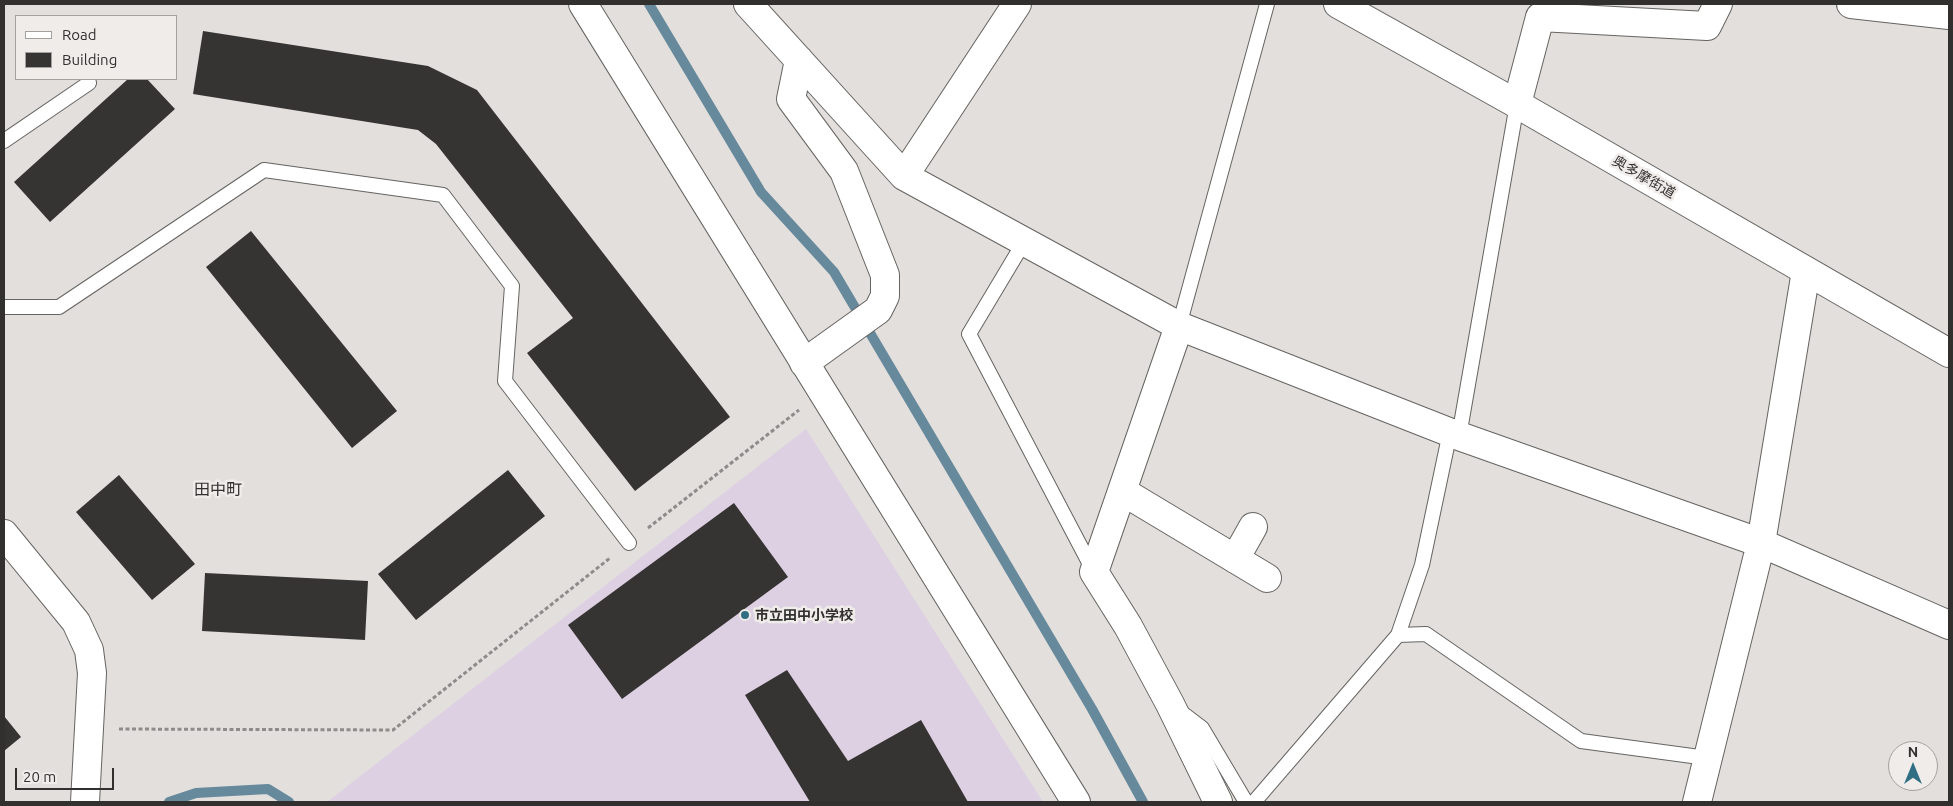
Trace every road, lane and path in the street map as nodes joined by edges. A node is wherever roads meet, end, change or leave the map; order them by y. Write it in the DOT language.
graph roads {
  1 [pos="583,4"];
  2 [pos="750,4"];
  3 [pos="1017,4"];
  4 [pos="1267,4"];
  5 [pos="1718,4"];
  6 [pos="1851,4"];
  7 [pos="1342,5"];
  8 [pos="1625,12"];
  9 [pos="1949,16"];
  10 [pos="799,60"];
  11 [pos="89,83"];
  12 [pos="1517,104"];
  13 [pos="4,141"];
  14 [pos="904,176"];
  15 [pos="1024,242"];
  16 [pos="1806,271"];
  17 [pos="4,307"];
  18 [pos="1179,326"];
  19 [pos="1949,353"];
  20 [pos="804,363"];
  21 [pos="823,391"];
  22 [pos="1455,434"];
  23 [pos="1122,491"];
  24 [pos="1253,527"];
  25 [pos="4,534"];
  26 [pos="629,543"];
  27 [pos="1761,543"];
  28 [pos="1235,559"];
  29 [pos="1094,572"];
  30 [pos="1267,578"];
  31 [pos="1949,625"];
  32 [pos="1398,635"];
  33 [pos="1170,704"];
  34 [pos="88,729"];
  35 [pos="1707,758"];
  36 [pos="85,802"];
  37 [pos="1076,802"];
  38 [pos="1218,802"];
  39 [pos="1246,802"];
  40 [pos="1254,802"];
  41 [pos="1698,802"];
  1 -- 20 [label="street"];
  2 -- 10 [label="street"];
  3 -- 14 [label="street"];
  4 -- 18 [label="lane"];
  5 -- 8 [label="street"];
  6 -- 9 [label="street"];
  7 -- 12 [label="street, 奥多摩街道"];
  8 -- 12 [label="street"];
  10 -- 14 [label="street"];
  10 -- 20 [label="street"];
  11 -- 13 [label="lane"];
  12 -- 16 [label="street, 奥多摩街道"];
  12 -- 22 [label="lane"];
  14 -- 15 [label="street"];
  15 -- 18 [label="street"];
  15 -- 29 [label="lane"];
  16 -- 19 [label="street, 奥多摩街道"];
  16 -- 27 [label="street"];
  17 -- 26 [label="lane"];
  18 -- 22 [label="street"];
  18 -- 23 [label="street"];
  20 -- 21 [label="street"];
  21 -- 26 [label="path"];
  21 -- 37 [label="street"];
  22 -- 27 [label="street"];
  22 -- 32 [label="lane"];
  23 -- 28 [label="street"];
  23 -- 29 [label="street"];
  24 -- 28 [label="street"];
  25 -- 34 [label="street"];
  26 -- 34 [label="path"];
  27 -- 31 [label="street"];
  27 -- 35 [label="street"];
  28 -- 30 [label="street"];
  29 -- 33 [label="street"];
  32 -- 35 [label="lane"];
  32 -- 40 [label="lane"];
  33 -- 38 [label="street"];
  33 -- 39 [label="lane"];
  34 -- 36 [label="street"];
  35 -- 41 [label="street"];
}
